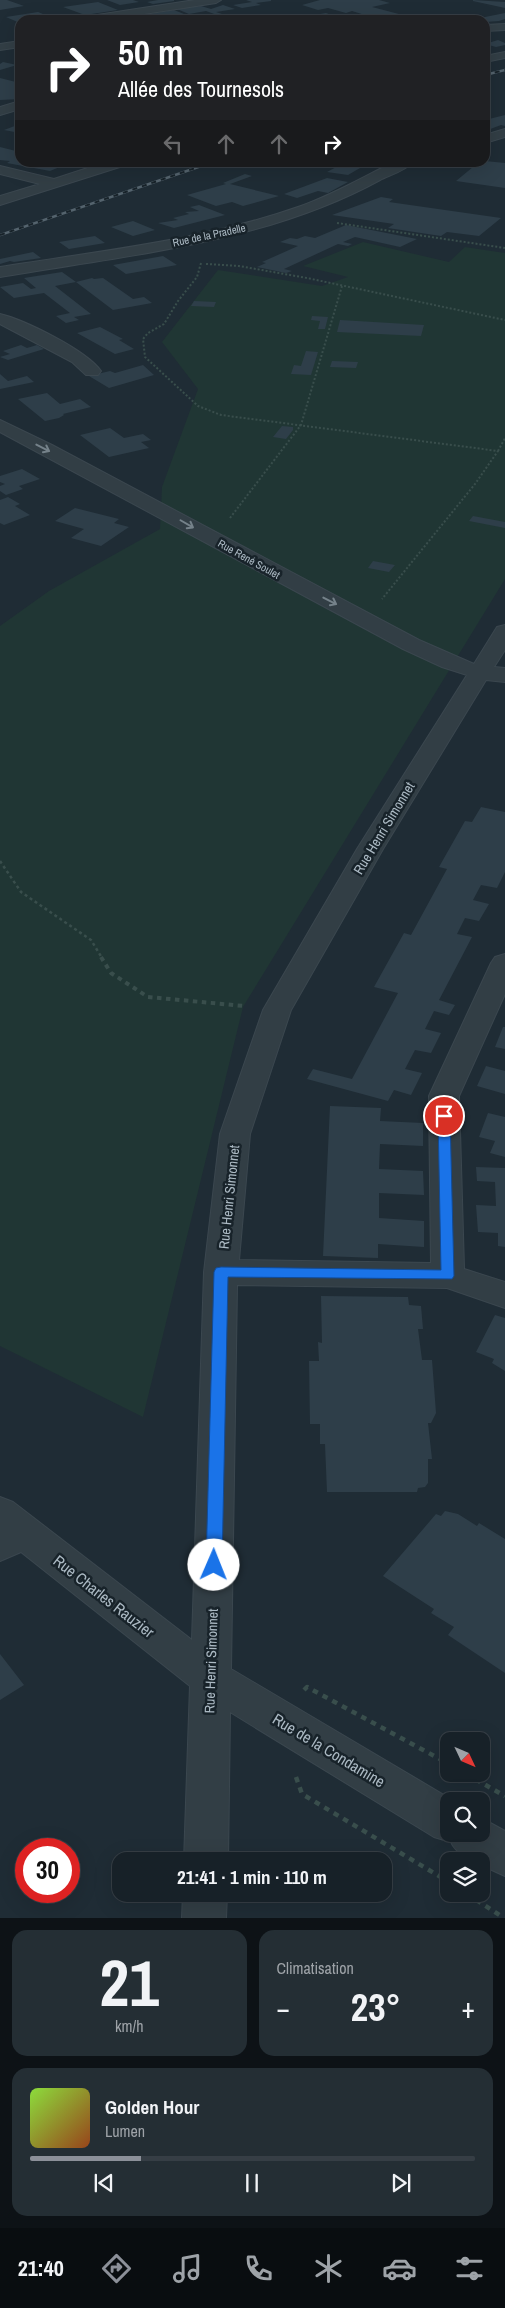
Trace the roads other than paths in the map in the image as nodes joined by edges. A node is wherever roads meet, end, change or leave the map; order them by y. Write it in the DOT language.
graph roads {
  1 [pos="216,0"];
  2 [pos="117,15"];
  3 [pos="505,27"];
  4 [pos="490,28"];
  5 [pos="15,45"];
  6 [pos="0,47"];
  7 [pos="505,55"];
  8 [pos="490,58"];
  9 [pos="15,106"];
  10 [pos="2,109"];
  11 [pos="505,133"];
  12 [pos="490,138"];
  13 [pos="105,167"];
  14 [pos="393,167"];
  15 [pos="0,170"];
  16 [pos="55,183"];
  17 [pos="0,201"];
  18 [pos="0,272"];
  19 [pos="0,319"];
  20 [pos="92,371"];
  21 [pos="0,425"];
  22 [pos="505,632"];
  23 [pos="493,674"];
  24 [pos="505,963"];
  25 [pos="221,1272"];
  26 [pos="448,1276"];
  27 [pos="505,1295"];
  28 [pos="7,1530"];
  29 [pos="210,1678"];
  30 [pos="440,1817"];
  31 [pos="482,1842"];
  32 [pos="206,1852"];
  33 [pos="505,1856"];
  34 [pos="205,1902"];
  35 [pos="204,1918"];
  1 -- 2 [label="street"];
  3 -- 4 [label="street"];
  5 -- 6 [label="street"];
  7 -- 8 [label="street"];
  9 -- 10 [label="street"];
  11 -- 12 [label="street"];
  13 -- 16 [label="street"];
  14 -- 18 [label="street, Rue de la Pradelle"];
  15 -- 16 [label="street"];
  16 -- 17 [label="street"];
  19 -- 20 [label="street"];
  21 -- 23 [label="street, Rue René Soulet, one-way"];
  22 -- 23 [label="street, Rue Henri Simonnet"];
  23 -- 25 [label="street, Rue Henri Simonnet"];
  24 -- 26 [label="street"];
  25 -- 26 [label="street"];
  25 -- 29 [label="street, Rue Henri Simonnet"];
  26 -- 27 [label="street"];
  28 -- 29 [label="street, Rue Charles Rauzier"];
  29 -- 30 [label="street, Rue de la Condamine"];
  29 -- 32 [label="street, Rue Henri Simonnet"];
  31 -- 33 [label="street"];
  34 -- 35 [label="street"];
}
